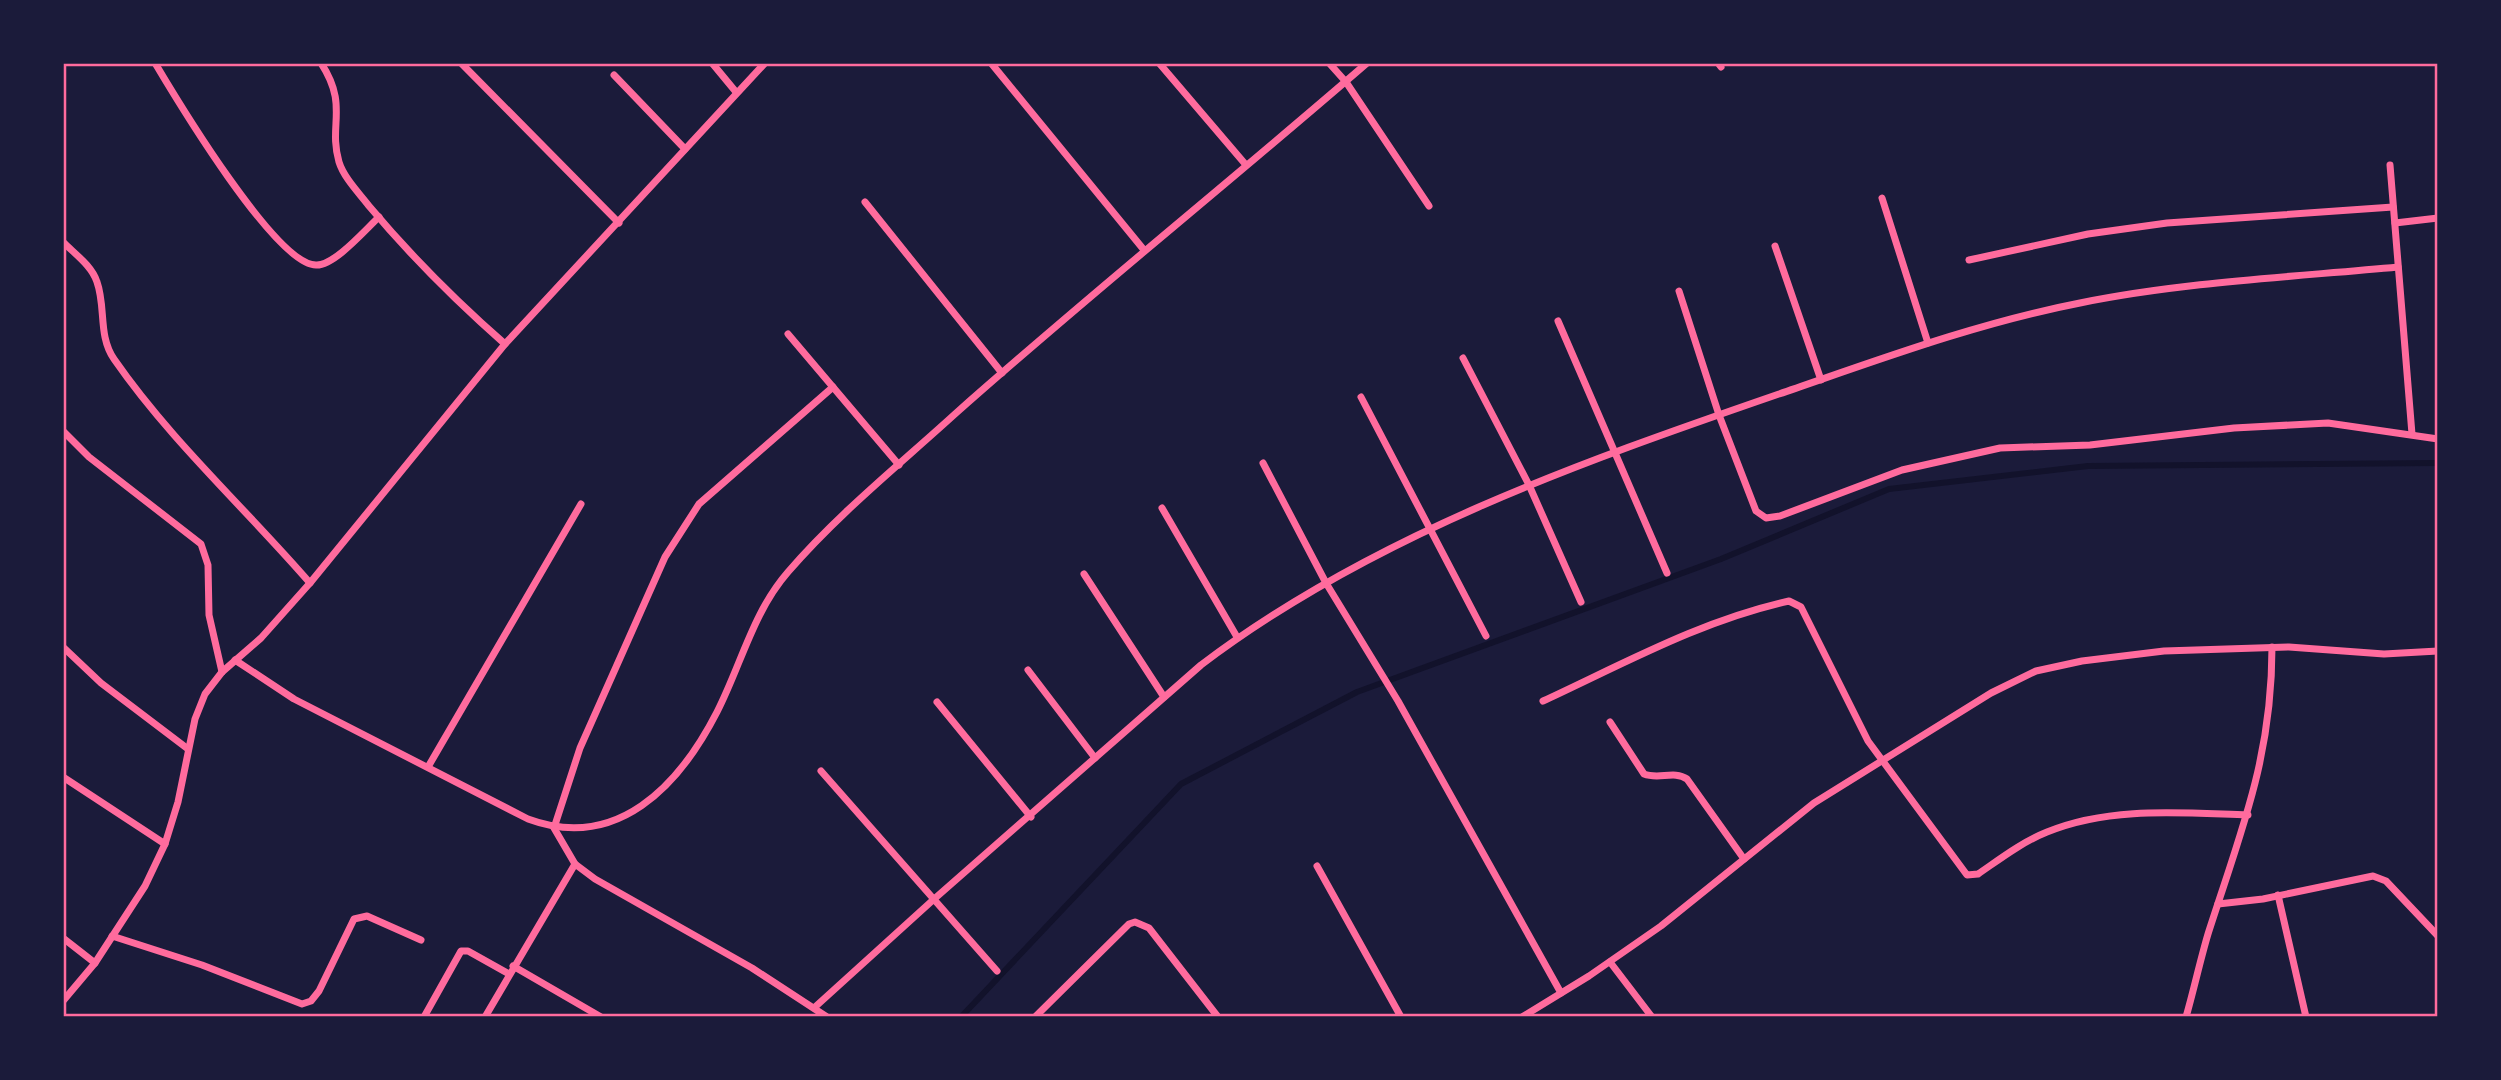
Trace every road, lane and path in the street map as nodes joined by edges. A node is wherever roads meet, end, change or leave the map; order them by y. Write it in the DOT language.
graph roads {
  1 [pos="155,63"];
  2 [pos="321,63"];
  3 [pos="461,63"];
  4 [pos="712,63"];
  5 [pos="765,63"];
  6 [pos="991,63"];
  7 [pos="1159,63"];
  8 [pos="1329,63"];
  9 [pos="1367,63"];
  10 [pos="614,75"];
  11 [pos="1346,82"];
  12 [pos="736,92"];
  13 [pos="685,149"];
  14 [pos="1246,165"];
  15 [pos="2390,165"];
  16 [pos="1882,198"];
  17 [pos="865,202"];
  18 [pos="1429,206"];
  19 [pos="2393,207"];
  20 [pos="379,217"];
  21 [pos="2438,218"];
  22 [pos="619,223"];
  23 [pos="2395,223"];
  24 [pos="63,242"];
  25 [pos="1775,246"];
  26 [pos="1144,250"];
  27 [pos="1969,260"];
  28 [pos="2398,267"];
  29 [pos="1679,291"];
  30 [pos="1558,321"];
  31 [pos="788,334"];
  32 [pos="1928,343"];
  33 [pos="505,344"];
  34 [pos="1463,358"];
  35 [pos="1002,373"];
  36 [pos="1821,380"];
  37 [pos="833,387"];
  38 [pos="1361,397"];
  39 [pos="1719,415"];
  40 [pos="63,432"];
  41 [pos="2412,434"];
  42 [pos="2438,439"];
  43 [pos="1615,453"];
  44 [pos="1263,463"];
  45 [pos="899,465"];
  46 [pos="1529,485"];
  47 [pos="581,504"];
  48 [pos="1162,508"];
  49 [pos="1431,530"];
  50 [pos="1667,573"];
  51 [pos="1084,574"];
  52 [pos="310,583"];
  53 [pos="1326,583"];
  54 [pos="1581,603"];
  55 [pos="1486,636"];
  56 [pos="1237,638"];
  57 [pos="63,646"];
  58 [pos="2273,647"];
  59 [pos="2438,651"];
  60 [pos="236,660"];
  61 [pos="1028,670"];
  62 [pos="222,672"];
  63 [pos="1164,697"];
  64 [pos="1543,701"];
  65 [pos="937,702"];
  66 [pos="1610,722"];
  67 [pos="188,749"];
  68 [pos="1096,758"];
  69 [pos="1881,760"];
  70 [pos="428,768"];
  71 [pos="821,771"];
  72 [pos="63,777"];
  73 [pos="2249,815"];
  74 [pos="1031,817"];
  75 [pos="554,828"];
  76 [pos="165,844"];
  77 [pos="1744,859"];
  78 [pos="575,864"];
  79 [pos="1317,866"];
  80 [pos="2278,895"];
  81 [pos="933,900"];
  82 [pos="2218,904"];
  83 [pos="112,936"];
  84 [pos="2438,936"];
  85 [pos="63,938"];
  86 [pos="421,940"];
  87 [pos="1610,962"];
  88 [pos="95,963"];
  89 [pos="511,970"];
  90 [pos="997,971"];
  91 [pos="1561,993"];
  92 [pos="63,1001"];
  93 [pos="815,1007"];
  94 [pos="424,1017"];
  95 [pos="485,1017"];
  96 [pos="601,1017"];
  97 [pos="827,1017"];
  98 [pos="1035,1017"];
  99 [pos="1218,1017"];
  100 [pos="1401,1017"];
  101 [pos="1522,1017"];
  102 [pos="1651,1017"];
  103 [pos="2186,1017"];
  104 [pos="2306,1017"];
  1 -- 20 [label="street"];
  2 -- 20 [label="street"];
  3 -- 22 [label="street"];
  4 -- 12 [label="street"];
  5 -- 12 [label="street"];
  6 -- 26 [label="street"];
  7 -- 14 [label="street"];
  8 -- 11 [label="street"];
  9 -- 11 [label="street"];
  10 -- 13 [label="street"];
  11 -- 14 [label="street"];
  11 -- 18 [label="street"];
  12 -- 13 [label="street"];
  13 -- 22 [label="street"];
  14 -- 26 [label="street"];
  15 -- 19 [label="street"];
  16 -- 32 [label="street"];
  17 -- 35 [label="street"];
  19 -- 23 [label="street"];
  19 -- 27 [label="street"];
  20 -- 33 [label="street"];
  21 -- 23 [label="street"];
  22 -- 33 [label="street"];
  23 -- 28 [label="street"];
  24 -- 52 [label="street"];
  25 -- 36 [label="street"];
  26 -- 35 [label="street"];
  28 -- 32 [label="street"];
  28 -- 41 [label="street"];
  29 -- 39 [label="street"];
  30 -- 43 [label="street"];
  31 -- 37 [label="street"];
  32 -- 36 [label="street"];
  33 -- 52 [label="street"];
  34 -- 46 [label="street"];
  35 -- 45 [label="street"];
  36 -- 39 [label="street"];
  37 -- 45 [label="street"];
  37 -- 75 [label="street"];
  38 -- 49 [label="street"];
  39 -- 41 [label="street"];
  39 -- 43 [label="street"];
  40 -- 62 [label="street"];
  41 -- 42 [label="street"];
  43 -- 46 [label="street"];
  43 -- 50 [label="street"];
  44 -- 53 [label="street"];
  45 -- 75 [label="street"];
  46 -- 49 [label="street"];
  46 -- 54 [label="street"];
  47 -- 70 [label="street"];
  48 -- 56 [label="street"];
  49 -- 53 [label="street"];
  49 -- 55 [label="street"];
  51 -- 63 [label="street"];
  52 -- 60 [label="street"];
  53 -- 56 [label="street"];
  53 -- 91 [label="street"];
  56 -- 63 [label="street"];
  57 -- 67 [label="street"];
  58 -- 59 [label="street"];
  58 -- 69 [label="street"];
  58 -- 73 [label="street"];
  60 -- 62 [label="street"];
  60 -- 70 [label="street"];
  61 -- 68 [label="street"];
  62 -- 67 [label="street"];
  63 -- 68 [label="street"];
  64 -- 69 [label="street"];
  65 -- 74 [label="street"];
  66 -- 77 [label="street"];
  67 -- 76 [label="street"];
  68 -- 74 [label="street"];
  69 -- 73 [label="street"];
  69 -- 77 [label="street"];
  70 -- 75 [label="street"];
  71 -- 81 [label="street"];
  72 -- 76 [label="street"];
  73 -- 82 [label="street"];
  74 -- 81 [label="street"];
  75 -- 78 [label="street"];
  76 -- 83 [label="street"];
  77 -- 87 [label="street"];
  78 -- 89 [label="street"];
  78 -- 93 [label="street"];
  79 -- 100 [label="street"];
  80 -- 82 [label="street"];
  80 -- 84 [label="street"];
  80 -- 104 [label="street"];
  81 -- 90 [label="street"];
  81 -- 93 [label="street"];
  82 -- 103 [label="street"];
  83 -- 86 [label="street"];
  83 -- 88 [label="street"];
  85 -- 88 [label="street"];
  87 -- 91 [label="street"];
  87 -- 102 [label="street"];
  88 -- 92 [label="street"];
  89 -- 94 [label="street"];
  89 -- 95 [label="street"];
  89 -- 96 [label="street"];
  91 -- 101 [label="street"];
  93 -- 97 [label="street"];
  98 -- 99 [label="street"];
}
